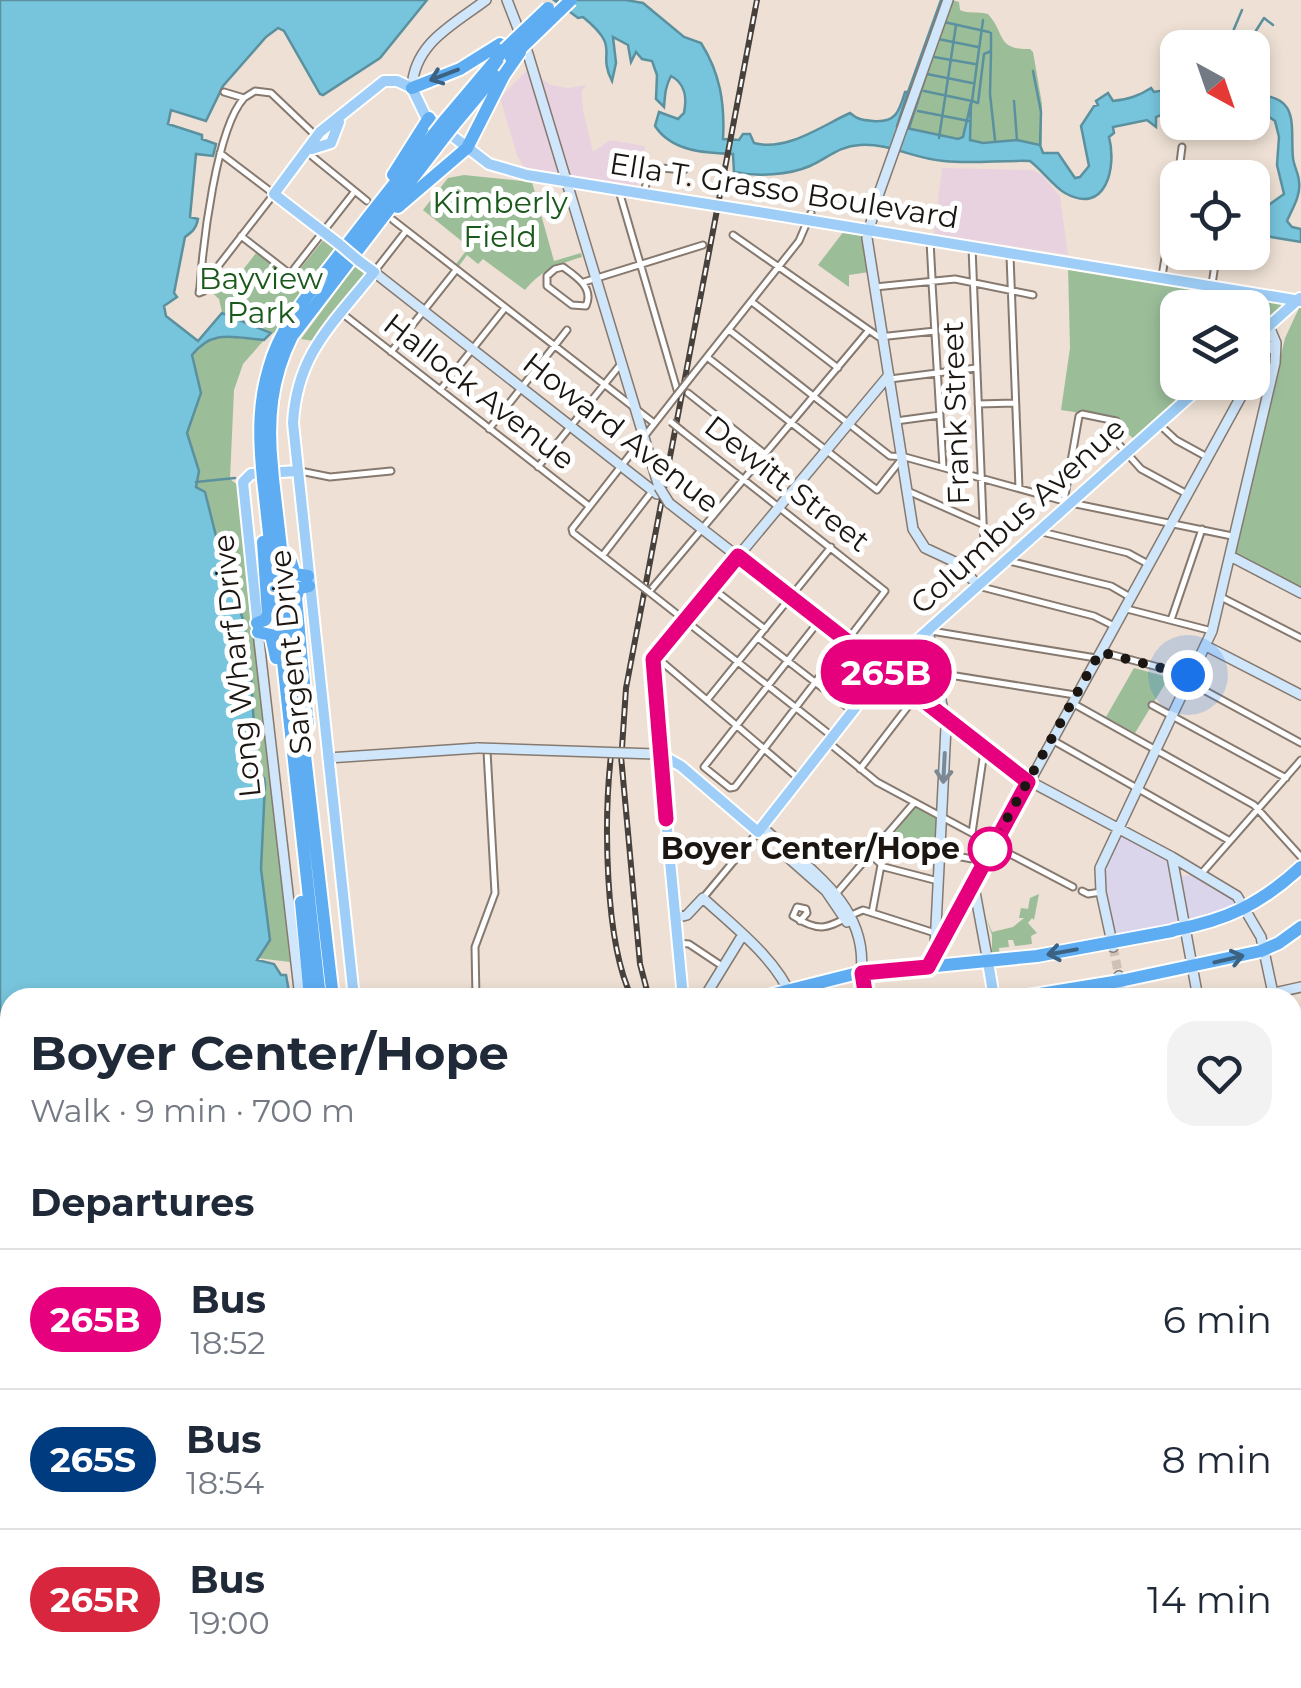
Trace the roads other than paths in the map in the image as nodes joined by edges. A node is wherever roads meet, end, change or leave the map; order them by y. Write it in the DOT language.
graph roads {
  1 [pos="486,0"];
  2 [pos="507,0"];
  3 [pos="571,0"];
  4 [pos="948,0"];
  5 [pos="552,4"];
  6 [pos="526,44"];
  7 [pos="506,50"];
  8 [pos="412,88"];
  9 [pos="224,92"];
  10 [pos="241,101"];
  11 [pos="428,118"];
  12 [pos="323,136"];
  13 [pos="438,137"];
  14 [pos="1182,147"];
  15 [pos="466,148"];
  16 [pos="308,152"];
  17 [pos="220,153"];
  18 [pos="1180,160"];
  19 [pos="684,170"];
  20 [pos="566,182"];
  21 [pos="618,188"];
  22 [pos="355,191"];
  23 [pos="644,193"];
  24 [pos="274,194"];
  25 [pos="367,201"];
  26 [pos="810,216"];
  27 [pos="393,220"];
  28 [pos="868,228"];
  29 [pos="358,230"];
  30 [pos="406,231"];
  31 [pos="323,233"];
  32 [pos="733,235"];
  33 [pos="241,236"];
  34 [pos="930,239"];
  35 [pos="703,245"];
  36 [pos="972,246"];
  37 [pos="1010,252"];
  38 [pos="359,254"];
  39 [pos="640,264"];
  40 [pos="779,267"];
  41 [pos="456,270"];
  42 [pos="1163,270"];
  43 [pos="1214,270"];
  44 [pos="374,272"];
  45 [pos="1162,276"];
  46 [pos="589,280"];
  47 [pos="932,281"];
  48 [pos="974,284"];
  49 [pos="1212,284"];
  50 [pos="875,287"];
  51 [pos="1011,290"];
  52 [pos="1033,294"];
  53 [pos="1300,299"];
  54 [pos="752,302"];
  55 [pos="505,308"];
  56 [pos="424,311"];
  57 [pos="341,313"];
  58 [pos="1270,325"];
  59 [pos="1270,329"];
  60 [pos="567,330"];
  61 [pos="729,330"];
  62 [pos="869,330"];
  63 [pos="935,331"];
  64 [pos="883,337"];
  65 [pos="554,346"];
  66 [pos="1276,347"];
  67 [pos="473,349"];
  68 [pos="391,352"];
  69 [pos="1270,352"];
  70 [pos="707,357"];
  71 [pos="620,364"];
  72 [pos="838,368"];
  73 [pos="976,368"];
  74 [pos="937,372"];
  75 [pos="890,377"];
  76 [pos="604,385"];
  77 [pos="522,388"];
  78 [pos="440,390"];
  79 [pos="680,392"];
  80 [pos="813,397"];
  81 [pos="1186,400"];
  82 [pos="1238,400"];
  83 [pos="1015,403"];
  84 [pos="978,404"];
  85 [pos="632,407"];
  86 [pos="661,414"];
  87 [pos="940,415"];
  88 [pos="896,421"];
  89 [pos="654,423"];
  90 [pos="791,423"];
  91 [pos="848,424"];
  92 [pos="1159,424"];
  93 [pos="571,426"];
  94 [pos="489,429"];
  95 [pos="642,439"];
  96 [pos="826,451"];
  97 [pos="1127,453"];
  98 [pos="765,454"];
  99 [pos="902,458"];
  100 [pos="1207,458"];
  101 [pos="621,465"];
  102 [pos="538,467"];
  103 [pos="943,467"];
  104 [pos="296,471"];
  105 [pos="391,471"];
  106 [pos="268,473"];
  107 [pos="981,478"];
  108 [pos="744,480"];
  109 [pos="1019,488"];
  110 [pos="656,491"];
  111 [pos="907,491"];
  112 [pos="1186,494"];
  113 [pos="1068,502"];
  114 [pos="589,506"];
  115 [pos="779,507"];
  116 [pos="1171,523"];
  117 [pos="983,525"];
  118 [pos="702,529"];
  119 [pos="1202,530"];
  120 [pos="1038,531"];
  121 [pos="1235,536"];
  122 [pos="831,547"];
  123 [pos="602,556"];
  124 [pos="738,556"];
  125 [pos="1230,556"];
  126 [pos="1006,560"];
  127 [pos="1148,564"];
  128 [pos="963,570"];
  129 [pos="308,581"];
  130 [pos="978,586"];
  131 [pos="712,588"];
  132 [pos="650,592"];
  133 [pos="1301,593"];
  134 [pos="1130,597"];
  135 [pos="1220,597"];
  136 [pos="790,598"];
  137 [pos="1124,608"];
  138 [pos="1170,620"];
  139 [pos="684,621"];
  140 [pos="819,621"];
  141 [pos="1114,626"];
  142 [pos="258,627"];
  143 [pos="765,629"];
  144 [pos="928,630"];
  145 [pos="1212,631"];
  146 [pos="758,638"];
  147 [pos="1301,638"];
  148 [pos="847,642"];
  149 [pos="1206,646"];
  150 [pos="1098,655"];
  151 [pos="655,656"];
  152 [pos="788,661"];
  153 [pos="738,663"];
  154 [pos="884,671"];
  155 [pos="937,674"];
  156 [pos="1190,679"];
  157 [pos="815,682"];
  158 [pos="768,686"];
  159 [pos="1301,695"];
  160 [pos="916,696"];
  161 [pos="1073,699"];
  162 [pos="708,700"];
  163 [pos="1152,705"];
  164 [pos="796,708"];
  165 [pos="853,712"];
  166 [pos="1172,716"];
  167 [pos="945,718"];
  168 [pos="737,726"];
  169 [pos="290,734"];
  170 [pos="1051,739"];
  171 [pos="831,740"];
  172 [pos="1301,743"];
  173 [pos="764,748"];
  174 [pos="482,749"];
  175 [pos="984,750"];
  176 [pos="1156,750"];
  177 [pos="657,754"];
  178 [pos="328,758"];
  179 [pos="1301,760"];
  180 [pos="684,769"];
  181 [pos="860,770"];
  182 [pos="1286,778"];
  183 [pos="799,780"];
  184 [pos="1028,782"];
  185 [pos="663,784"];
  186 [pos="1138,788"];
  187 [pos="303,797"];
  188 [pos="914,803"];
  189 [pos="1259,808"];
  190 [pos="942,817"];
  191 [pos="1119,828"];
  192 [pos="760,830"];
  193 [pos="972,833"];
  194 [pos="1230,841"];
  195 [pos="993,844"];
  196 [pos="940,853"];
  197 [pos="870,854"];
  198 [pos="1172,856"];
  199 [pos="1301,857"];
  200 [pos="984,861"];
  201 [pos="881,864"];
  202 [pos="1299,872"];
  203 [pos="1199,873"];
  204 [pos="1175,876"];
  205 [pos="973,880"];
  206 [pos="938,882"];
  207 [pos="1074,886"];
  208 [pos="1082,891"];
  209 [pos="1101,892"];
  210 [pos="835,896"];
  211 [pos="703,898"];
  212 [pos="1246,908"];
  213 [pos="872,913"];
  214 [pos="675,918"];
  215 [pos="848,918"];
  216 [pos="800,921"];
  217 [pos="1301,927"];
  218 [pos="1177,930"];
  219 [pos="939,934"];
  220 [pos="742,936"];
  221 [pos="678,942"];
  222 [pos="1112,945"];
  223 [pos="1265,950"];
  224 [pos="988,962"];
  225 [pos="722,966"];
  226 [pos="928,967"];
  227 [pos="1193,967"];
  228 [pos="862,976"];
  229 [pos="1119,978"];
  230 [pos="299,988"];
  231 [pos="309,988"];
  232 [pos="319,988"];
  233 [pos="332,988"];
  234 [pos="353,988"];
  235 [pos="476,988"];
  236 [pos="682,988"];
  237 [pos="710,988"];
  238 [pos="786,988"];
  239 [pos="816,988"];
  240 [pos="864,988"];
  241 [pos="992,988"];
  242 [pos="1068,988"];
  243 [pos="1120,988"];
  244 [pos="1196,988"];
  245 [pos="1273,988"];
  1 -- 8 [label="main road"];
  2 -- 20 [label="main road"];
  3 -- 6 [label="highway, bridge"];
  4 -- 28 [label="main road"];
  5 -- 7 [label="highway, bridge"];
  6 -- 7 [label="highway, bridge"];
  6 -- 15 [label="highway, bridge"];
  7 -- 8 [label="highway, one-way"];
  7 -- 13 [label="highway, bridge"];
  8 -- 11 [label="main road, Ella T. Grasso Boulevard"];
  8 -- 12 [label="main road"];
  9 -- 10 [label="street"];
  10 -- 12 [label="street"];
  10 -- 17 [label="street"];
  11 -- 15 [label="main road, Ella T. Grasso Boulevard"];
  11 -- 29 [label="highway"];
  12 -- 16 [label="main road"];
  13 -- 29 [label="highway"];
  13 -- 38 [label="highway"];
  14 -- 18 [label="street"];
  15 -- 20 [label="main road, Ella T. Grasso Boulevard"];
  15 -- 38 [label="highway"];
  16 -- 22 [label="street"];
  16 -- 24 [label="main road"];
  17 -- 24 [label="street, Howard Avenue"];
  17 -- 33 [label="street"];
  19 -- 23 [label="street"];
  20 -- 21 [label="main road, Ella T. Grasso Boulevard"];
  20 -- 46 [label="main road"];
  21 -- 23 [label="main road, Ella T. Grasso Boulevard"];
  21 -- 39 [label="street"];
  22 -- 25 [label="street"];
  22 -- 31 [label="street"];
  23 -- 26 [label="main road, Ella T. Grasso Boulevard, bridge"];
  24 -- 31 [label="main road, Howard Avenue"];
  24 -- 33 [label="street"];
  26 -- 28 [label="main road, Ella T. Grasso Boulevard"];
  26 -- 40 [label="street"];
  27 -- 30 [label="street"];
  28 -- 34 [label="main road, Ella T. Grasso Boulevard"];
  28 -- 50 [label="main road"];
  29 -- 106 [label="highway"];
  30 -- 41 [label="street"];
  30 -- 44 [label="street"];
  31 -- 33 [label="street"];
  31 -- 38 [label="main road, Howard Avenue, bridge"];
  32 -- 40 [label="street"];
  34 -- 36 [label="main road, Ella T. Grasso Boulevard"];
  34 -- 47 [label="street"];
  35 -- 39 [label="street"];
  36 -- 37 [label="main road, Ella T. Grasso Boulevard"];
  36 -- 48 [label="street, Frank Street"];
  37 -- 45 [label="main road, Ella T. Grasso Boulevard"];
  37 -- 51 [label="street"];
  38 -- 44 [label="main road, Howard Avenue"];
  38 -- 106 [label="highway"];
  39 -- 46 [label="street"];
  39 -- 79 [label="street"];
  40 -- 54 [label="street"];
  40 -- 62 [label="street"];
  41 -- 55 [label="street"];
  41 -- 56 [label="street"];
  42 -- 45 [label="street"];
  43 -- 49 [label="street"];
  44 -- 56 [label="main road, Howard Avenue"];
  44 -- 57 [label="main road, Sargent Drive"];
  45 -- 49 [label="main road, Ella T. Grasso Boulevard"];
  46 -- 46 [label="street"];
  46 -- 71 [label="main road"];
  47 -- 48 [label="street"];
  47 -- 50 [label="street"];
  47 -- 63 [label="street"];
  48 -- 51 [label="street"];
  48 -- 73 [label="street, Frank Street"];
  49 -- 53 [label="main road, Ella T. Grasso Boulevard"];
  50 -- 64 [label="main road"];
  51 -- 52 [label="street"];
  51 -- 83 [label="street"];
  53 -- 58 [label="main road"];
  54 -- 61 [label="street"];
  54 -- 72 [label="street"];
  55 -- 65 [label="street"];
  55 -- 67 [label="street"];
  56 -- 67 [label="main road, Howard Avenue"];
  56 -- 68 [label="street"];
  57 -- 68 [label="street, Hallock Avenue"];
  57 -- 104 [label="main road, Sargent Drive"];
  59 -- 66 [label="main road"];
  60 -- 65 [label="street"];
  61 -- 70 [label="street"];
  61 -- 80 [label="street"];
  62 -- 64 [label="street"];
  62 -- 72 [label="street"];
  63 -- 64 [label="street"];
  63 -- 74 [label="street"];
  64 -- 75 [label="main road"];
  65 -- 76 [label="street"];
  65 -- 77 [label="street"];
  66 -- 69 [label="main road"];
  66 -- 121 [label="main road"];
  67 -- 77 [label="main road, Howard Avenue"];
  67 -- 78 [label="street"];
  68 -- 78 [label="street, Hallock Avenue"];
  70 -- 79 [label="street, bridge"];
  70 -- 90 [label="street"];
  71 -- 76 [label="street"];
  71 -- 85 [label="main road"];
  72 -- 80 [label="street"];
  73 -- 74 [label="street"];
  73 -- 84 [label="street, Frank Street"];
  74 -- 75 [label="street"];
  74 -- 87 [label="street"];
  75 -- 88 [label="main road"];
  75 -- 91 [label="main road"];
  76 -- 85 [label="street"];
  76 -- 93 [label="street"];
  77 -- 93 [label="main road, Howard Avenue"];
  77 -- 94 [label="street"];
  78 -- 94 [label="street, Hallock Avenue"];
  79 -- 86 [label="street"];
  79 -- 98 [label="street"];
  80 -- 90 [label="street"];
  80 -- 91 [label="street"];
  81 -- 92 [label="main road, Columbus Avenue"];
  82 -- 100 [label="main road"];
  83 -- 84 [label="street"];
  83 -- 109 [label="street"];
  84 -- 107 [label="street, Frank Street"];
  85 -- 89 [label="street"];
  85 -- 95 [label="main road"];
  86 -- 89 [label="street"];
  86 -- 108 [label="street, Dewitt Street, bridge"];
  87 -- 88 [label="street"];
  87 -- 103 [label="street"];
  88 -- 99 [label="main road"];
  89 -- 95 [label="street"];
  90 -- 96 [label="street"];
  90 -- 98 [label="street"];
  91 -- 96 [label="main road"];
  91 -- 99 [label="street"];
  92 -- 97 [label="main road, Columbus Avenue"];
  92 -- 100 [label="street"];
  93 -- 101 [label="main road, Howard Avenue"];
  93 -- 102 [label="street"];
  94 -- 102 [label="street, Hallock Avenue"];
  95 -- 101 [label="street"];
  95 -- 110 [label="main road"];
  96 -- 99 [label="street"];
  96 -- 115 [label="main road"];
  97 -- 112 [label="street"];
  97 -- 113 [label="main road, Columbus Avenue"];
  97 -- 113 [label="street"];
  98 -- 108 [label="street"];
  99 -- 103 [label="street"];
  99 -- 111 [label="main road"];
  100 -- 112 [label="main road"];
  101 -- 110 [label="main road, Howard Avenue"];
  101 -- 114 [label="street"];
  102 -- 114 [label="street, Hallock Avenue"];
  103 -- 107 [label="street"];
  104 -- 105 [label="street, Long Wharf Drive"];
  104 -- 129 [label="main road, Sargent Drive"];
  104 -- 142 [label="main road, Long Wharf Drive"];
  106 -- 129 [label="highway"];
  106 -- 142 [label="highway"];
  106 -- 169 [label="highway"];
  106 -- 187 [label="highway"];
  107 -- 109 [label="street"];
  107 -- 117 [label="street, Frank Street"];
  108 -- 115 [label="street, Dewitt Street"];
  108 -- 118 [label="street"];
  109 -- 113 [label="street"];
  110 -- 118 [label="main road, Howard Avenue, bridge"];
  110 -- 123 [label="street"];
  111 -- 117 [label="street"];
  111 -- 128 [label="main road"];
  112 -- 116 [label="main road"];
  113 -- 116 [label="street"];
  113 -- 120 [label="main road, Columbus Avenue"];
  114 -- 123 [label="street"];
  115 -- 122 [label="street, Dewitt Street"];
  115 -- 124 [label="main road"];
  116 -- 119 [label="street"];
  116 -- 127 [label="main road"];
  117 -- 128 [label="street, Frank Street"];
  118 -- 124 [label="main road, Howard Avenue"];
  118 -- 132 [label="street"];
  119 -- 121 [label="street"];
  119 -- 138 [label="street"];
  120 -- 126 [label="main road, Columbus Avenue"];
  120 -- 127 [label="street"];
  121 -- 125 [label="main road"];
  122 -- 136 [label="street"];
  122 -- 148 [label="street, Dewitt Street"];
  123 -- 132 [label="street, bridge"];
  124 -- 131 [label="main road"];
  124 -- 136 [label="main road, Howard Avenue"];
  125 -- 133 [label="main road"];
  125 -- 135 [label="main road"];
  126 -- 130 [label="main road, Columbus Avenue"];
  126 -- 134 [label="street"];
  127 -- 134 [label="main road"];
  128 -- 130 [label="main road"];
  129 -- 178 [label="main road, Sargent Drive"];
  129 -- 187 [label="highway"];
  130 -- 141 [label="street"];
  130 -- 144 [label="main road, Columbus Avenue"];
  131 -- 139 [label="main road"];
  131 -- 143 [label="street"];
  132 -- 139 [label="street"];
  134 -- 137 [label="main road"];
  135 -- 145 [label="main road"];
  135 -- 147 [label="street"];
  136 -- 140 [label="main road, Howard Avenue"];
  136 -- 143 [label="street"];
  137 -- 138 [label="street"];
  137 -- 141 [label="main road"];
  138 -- 145 [label="street"];
  139 -- 151 [label="main road"];
  139 -- 153 [label="street"];
  140 -- 148 [label="main road, Howard Avenue"];
  140 -- 152 [label="street"];
  141 -- 150 [label="main road"];
  142 -- 169 [label="highway"];
  142 -- 230 [label="main road, Long Wharf Drive"];
  143 -- 146 [label="street"];
  144 -- 150 [label="street"];
  144 -- 154 [label="main road, Columbus Avenue"];
  144 -- 155 [label="main road"];
  145 -- 149 [label="main road"];
  146 -- 152 [label="street"];
  146 -- 153 [label="street"];
  148 -- 154 [label="main road, Howard Avenue"];
  148 -- 157 [label="street"];
  149 -- 156 [label="main road"];
  149 -- 159 [label="main road"];
  150 -- 156 [label="street"];
  150 -- 161 [label="main road"];
  151 -- 162 [label="street"];
  151 -- 177 [label="main road"];
  152 -- 157 [label="street"];
  152 -- 158 [label="street"];
  153 -- 158 [label="street"];
  153 -- 162 [label="street"];
  154 -- 160 [label="main road, Howard Avenue"];
  154 -- 165 [label="main road, Columbus Avenue"];
  155 -- 161 [label="street"];
  155 -- 167 [label="main road"];
  156 -- 166 [label="main road"];
  156 -- 172 [label="street"];
  157 -- 164 [label="street"];
  157 -- 165 [label="street"];
  158 -- 164 [label="street"];
  158 -- 168 [label="street"];
  160 -- 167 [label="main road, Howard Avenue"];
  160 -- 181 [label="street"];
  161 -- 170 [label="main road"];
  161 -- 176 [label="street"];
  162 -- 168 [label="street"];
  163 -- 166 [label="street"];
  164 -- 171 [label="street"];
  164 -- 173 [label="street"];
  165 -- 171 [label="main road, Columbus Avenue"];
  166 -- 176 [label="main road"];
  166 -- 182 [label="street"];
  167 -- 175 [label="main road, Howard Avenue"];
  167 -- 190 [label="main road, one-way"];
  168 -- 173 [label="street"];
  168 -- 173 [label="street"];
  169 -- 187 [label="highway"];
  170 -- 184 [label="main road"];
  170 -- 186 [label="street"];
  171 -- 181 [label="street"];
  171 -- 183 [label="main road, Columbus Avenue"];
  173 -- 183 [label="street"];
  174 -- 177 [label="main road, bridge"];
  174 -- 178 [label="main road"];
  174 -- 235 [label="street"];
  175 -- 184 [label="main road, Howard Avenue"];
  175 -- 193 [label="street"];
  176 -- 186 [label="main road"];
  176 -- 189 [label="street"];
  177 -- 180 [label="main road"];
  177 -- 185 [label="main road"];
  177 -- 192 [label="main road"];
  178 -- 234 [label="main road, Sargent Drive"];
  179 -- 182 [label="street"];
  180 -- 185 [label="main road"];
  180 -- 192 [label="main road"];
  181 -- 188 [label="street"];
  182 -- 189 [label="street"];
  183 -- 192 [label="main road, Columbus Avenue"];
  184 -- 191 [label="main road, Howard Avenue"];
  184 -- 195 [label="main road"];
  185 -- 214 [label="main road"];
  186 -- 191 [label="main road"];
  186 -- 194 [label="street"];
  187 -- 231 [label="highway"];
  187 -- 232 [label="highway"];
  187 -- 233 [label="highway"];
  188 -- 190 [label="street"];
  188 -- 197 [label="street"];
  189 -- 194 [label="street"];
  189 -- 199 [label="street"];
  190 -- 193 [label="street"];
  190 -- 196 [label="main road"];
  191 -- 198 [label="main road, Howard Avenue"];
  191 -- 209 [label="main road"];
  192 -- 210 [label="main road"];
  192 -- 211 [label="street, Columbus Avenue"];
  193 -- 195 [label="street"];
  194 -- 203 [label="street"];
  195 -- 200 [label="main road"];
  195 -- 207 [label="street"];
  196 -- 200 [label="street"];
  196 -- 206 [label="main road"];
  197 -- 201 [label="street"];
  197 -- 210 [label="street"];
  198 -- 203 [label="main road, Howard Avenue"];
  198 -- 204 [label="main road"];
  200 -- 205 [label="main road"];
  201 -- 206 [label="street"];
  201 -- 213 [label="street"];
  202 -- 212 [label="highway"];
  203 -- 204 [label="main road"];
  203 -- 212 [label="main road, Howard Avenue"];
  204 -- 218 [label="main road"];
  205 -- 219 [label="main road"];
  205 -- 224 [label="main road"];
  206 -- 219 [label="main road"];
  208 -- 209 [label="street"];
  209 -- 222 [label="main road"];
  210 -- 215 [label="main road"];
  211 -- 214 [label="main road, Columbus Avenue"];
  211 -- 220 [label="main road"];
  212 -- 218 [label="highway"];
  212 -- 223 [label="main road"];
  213 -- 215 [label="street"];
  213 -- 219 [label="street"];
  214 -- 221 [label="main road"];
  215 -- 216 [label="street"];
  215 -- 228 [label="main road"];
  217 -- 223 [label="highway"];
  218 -- 222 [label="highway"];
  218 -- 227 [label="main road"];
  219 -- 226 [label="main road"];
  220 -- 225 [label="main road"];
  220 -- 238 [label="main road"];
  221 -- 225 [label="street"];
  221 -- 236 [label="main road"];
  222 -- 224 [label="highway, one-way"];
  227 -- 223 [label="highway, one-way"];
  223 -- 245 [label="main road"];
  224 -- 226 [label="highway"];
  224 -- 241 [label="main road"];
  225 -- 237 [label="main road"];
  226 -- 228 [label="highway"];
  227 -- 229 [label="highway"];
  227 -- 244 [label="main road"];
  228 -- 239 [label="highway"];
  228 -- 240 [label="main road"];
  229 -- 242 [label="highway"];
  229 -- 243 [label="main road"];
}
